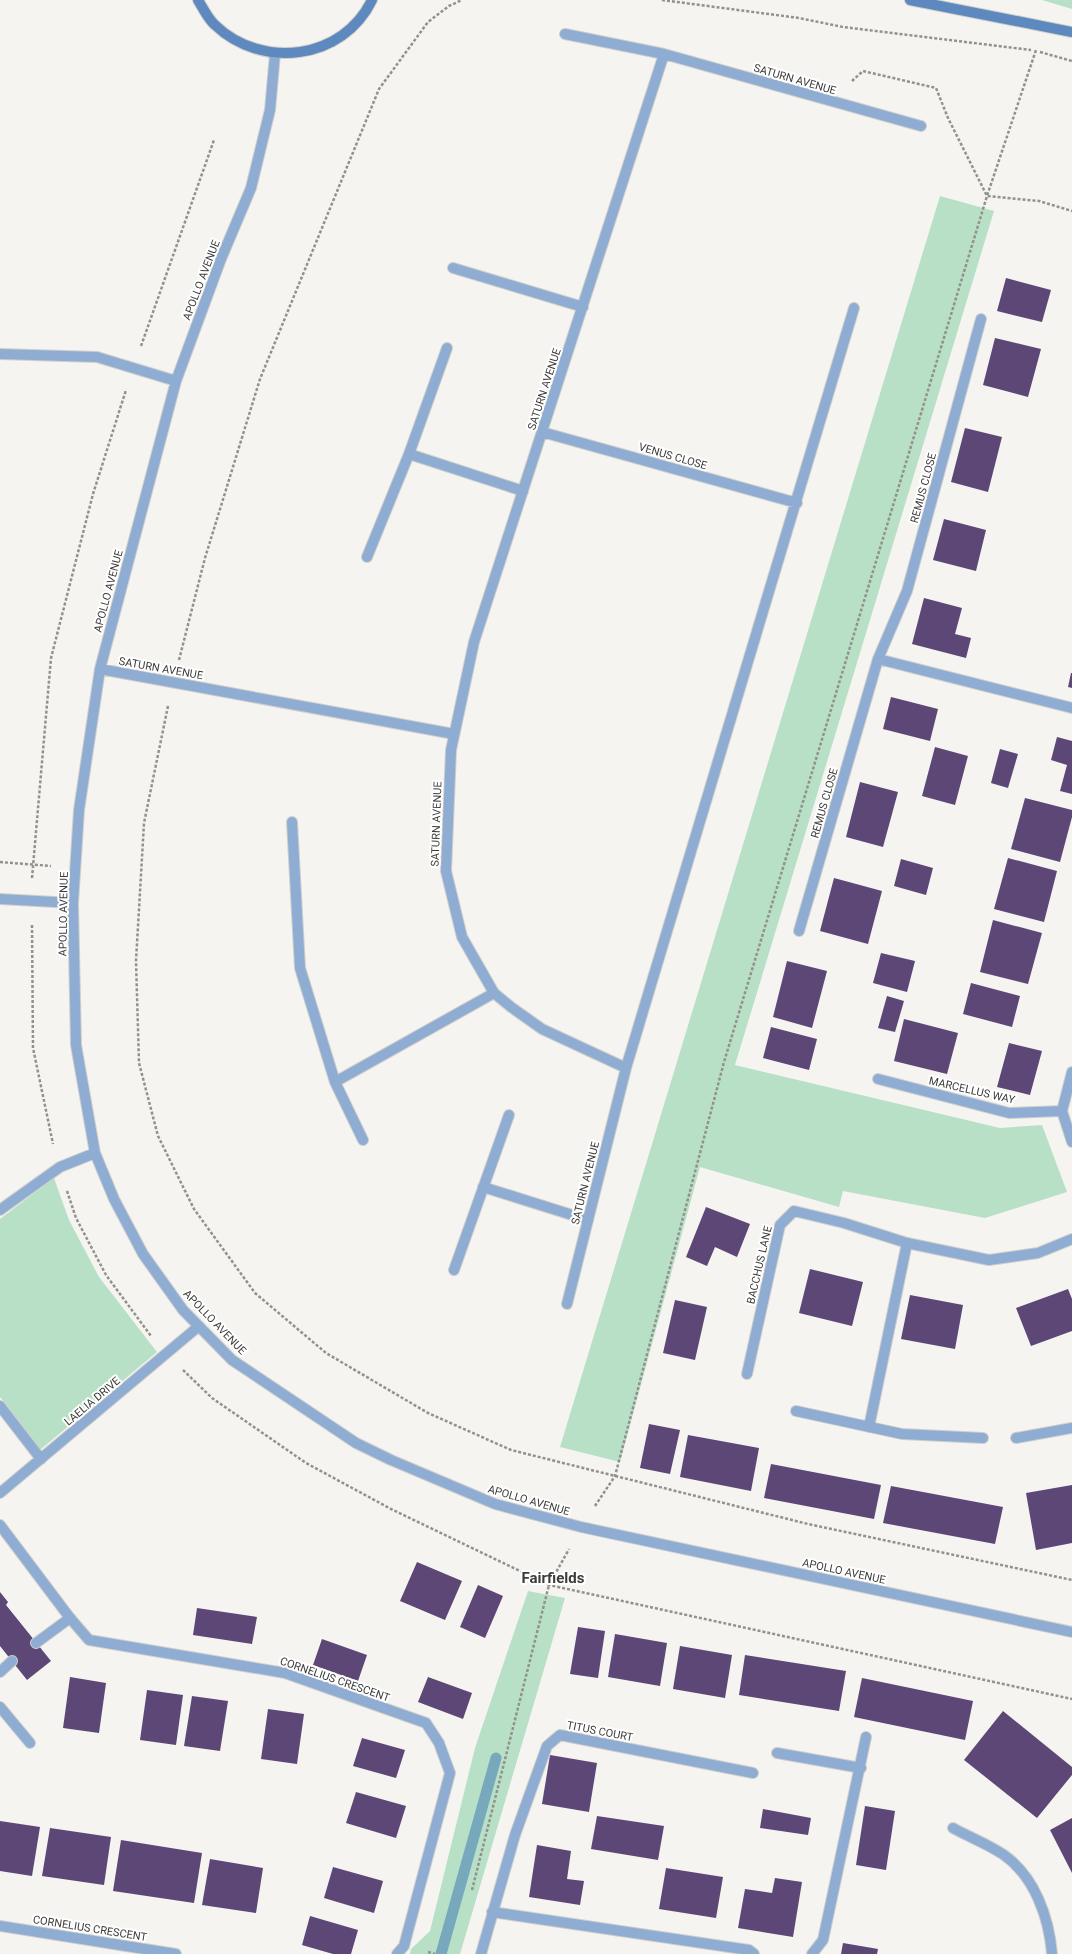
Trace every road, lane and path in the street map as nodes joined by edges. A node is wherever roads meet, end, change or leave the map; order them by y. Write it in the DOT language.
graph roads {
  1 [pos="198,0"];
  2 [pos="372,0"];
  3 [pos="662,0"];
  4 [pos="910,0"];
  5 [pos="1023,21"];
  6 [pos="1072,32"];
  7 [pos="565,34"];
  8 [pos="1036,51"];
  9 [pos="275,54"];
  10 [pos="664,54"];
  11 [pos="1072,61"];
  12 [pos="830,102"];
  13 [pos="921,126"];
  14 [pos="214,140"];
  15 [pos="987,196"];
  16 [pos="1072,211"];
  17 [pos="453,268"];
  18 [pos="583,307"];
  19 [pos="854,308"];
  20 [pos="982,319"];
  21 [pos="447,348"];
  22 [pos="0,354"];
  23 [pos="133,368"];
  24 [pos="176,381"];
  25 [pos="542,432"];
  26 [pos="409,454"];
  27 [pos="523,491"];
  28 [pos="797,503"];
  29 [pos="367,557"];
  30 [pos="878,659"];
  31 [pos="100,669"];
  32 [pos="1072,708"];
  33 [pos="454,734"];
  34 [pos="292,822"];
  35 [pos="0,862"];
  36 [pos="32,864"];
  37 [pos="76,867"];
  38 [pos="0,899"];
  39 [pos="32,901"];
  40 [pos="73,903"];
  41 [pos="799,932"];
  42 [pos="494,993"];
  43 [pos="626,1068"];
  44 [pos="1072,1072"];
  45 [pos="878,1080"];
  46 [pos="335,1082"];
  47 [pos="1062,1111"];
  48 [pos="509,1115"];
  49 [pos="363,1140"];
  50 [pos="1072,1142"];
  51 [pos="95,1153"];
  52 [pos="60,1167"];
  53 [pos="483,1187"];
  54 [pos="0,1210"];
  55 [pos="588,1220"];
  56 [pos="1072,1239"];
  57 [pos="907,1243"];
  58 [pos="454,1270"];
  59 [pos="567,1304"];
  60 [pos="199,1326"];
  61 [pos="167,1354"];
  62 [pos="747,1374"];
  63 [pos="0,1406"];
  64 [pos="796,1411"];
  65 [pos="869,1427"];
  66 [pos="1072,1428"];
  67 [pos="983,1438"];
  68 [pos="1016,1438"];
  69 [pos="41,1460"];
  70 [pos="615,1476"];
  71 [pos="0,1493"];
  72 [pos="0,1525"];
  73 [pos="581,1527"];
  74 [pos="1072,1580"];
  75 [pos="549,1585"];
  76 [pos="70,1618"];
  77 [pos="1072,1632"];
  78 [pos="36,1642"];
  79 [pos="12,1661"];
  80 [pos="0,1672"];
  81 [pos="1072,1699"];
  82 [pos="0,1707"];
  83 [pos="866,1737"];
  84 [pos="30,1744"];
  85 [pos="777,1753"];
  86 [pos="861,1768"];
  87 [pos="753,1773"];
  88 [pos="953,1828"];
  89 [pos="472,1892"];
  90 [pos="492,1912"];
  91 [pos="0,1926"];
  92 [pos="176,1954"];
  93 [pos="397,1954"];
  94 [pos="481,1954"];
  95 [pos="754,1954"];
  96 [pos="812,1954"];
  97 [pos="1052,1954"];
  1 -- 9 [label="street"];
  2 -- 9 [label="street"];
  3 -- 8 [label="path"];
  4 -- 5 [label="street"];
  5 -- 6 [label="street"];
  5 -- 8 [label="path"];
  7 -- 10 [label="street, SATURN AVENUE"];
  8 -- 11 [label="path"];
  8 -- 15 [label="path"];
  9 -- 24 [label="street, APOLLO AVENUE"];
  10 -- 12 [label="street, SATURN AVENUE"];
  10 -- 18 [label="street, SATURN AVENUE"];
  12 -- 13 [label="street, SATURN AVENUE"];
  12 -- 15 [label="path"];
  14 -- 23 [label="path"];
  15 -- 16 [label="path"];
  15 -- 70 [label="path"];
  17 -- 18 [label="street"];
  18 -- 25 [label="street, SATURN AVENUE"];
  19 -- 28 [label="street"];
  20 -- 30 [label="street, REMUS CLOSE"];
  21 -- 26 [label="street"];
  22 -- 23 [label="street"];
  23 -- 24 [label="street"];
  23 -- 36 [label="path"];
  24 -- 31 [label="street, APOLLO AVENUE"];
  25 -- 27 [label="street, SATURN AVENUE"];
  25 -- 28 [label="street, VENUS CLOSE"];
  26 -- 27 [label="street"];
  26 -- 29 [label="street"];
  27 -- 33 [label="street, SATURN AVENUE"];
  28 -- 43 [label="street, SATURN AVENUE"];
  30 -- 32 [label="street"];
  30 -- 41 [label="street, REMUS CLOSE"];
  31 -- 33 [label="street, SATURN AVENUE"];
  31 -- 37 [label="street, APOLLO AVENUE"];
  33 -- 42 [label="street, SATURN AVENUE"];
  34 -- 46 [label="street"];
  35 -- 36 [label="path"];
  36 -- 37 [label="path"];
  36 -- 39 [label="path"];
  37 -- 40 [label="street, APOLLO AVENUE"];
  38 -- 39 [label="street"];
  39 -- 40 [label="street"];
  39 -- 52 [label="path"];
  40 -- 51 [label="street, APOLLO AVENUE"];
  42 -- 43 [label="street, SATURN AVENUE"];
  42 -- 46 [label="street"];
  43 -- 55 [label="street, SATURN AVENUE"];
  44 -- 47 [label="street"];
  45 -- 47 [label="street, MARCELLUS WAY"];
  46 -- 49 [label="street"];
  47 -- 50 [label="street"];
  48 -- 53 [label="street"];
  51 -- 52 [label="street"];
  51 -- 60 [label="street, APOLLO AVENUE"];
  52 -- 54 [label="street"];
  52 -- 61 [label="path"];
  53 -- 55 [label="street"];
  53 -- 58 [label="street"];
  55 -- 59 [label="street, SATURN AVENUE"];
  56 -- 57 [label="street, BACCHUS LANE"];
  57 -- 62 [label="street, BACCHUS LANE"];
  57 -- 65 [label="street"];
  60 -- 61 [label="street, LAELIA DRIVE"];
  60 -- 73 [label="street, APOLLO AVENUE"];
  61 -- 69 [label="street, LAELIA DRIVE"];
  61 -- 75 [label="path"];
  63 -- 69 [label="street"];
  64 -- 65 [label="street"];
  65 -- 67 [label="street"];
  66 -- 68 [label="street"];
  69 -- 71 [label="street, LAELIA DRIVE"];
  70 -- 73 [label="path"];
  70 -- 74 [label="path"];
  72 -- 76 [label="street, CORNELIUS CRESCENT"];
  73 -- 75 [label="path"];
  73 -- 77 [label="street, APOLLO AVENUE"];
  75 -- 81 [label="path"];
  75 -- 89 [label="path"];
  76 -- 78 [label="street"];
  76 -- 93 [label="street, CORNELIUS CRESCENT"];
  79 -- 80 [label="street"];
  82 -- 84 [label="street"];
  83 -- 86 [label="street"];
  85 -- 86 [label="street"];
  86 -- 96 [label="street"];
  87 -- 90 [label="street, TITUS COURT"];
  88 -- 97 [label="street"];
  90 -- 94 [label="street, TITUS COURT"];
  90 -- 95 [label="street"];
  91 -- 92 [label="street, CORNELIUS CRESCENT"];
}
